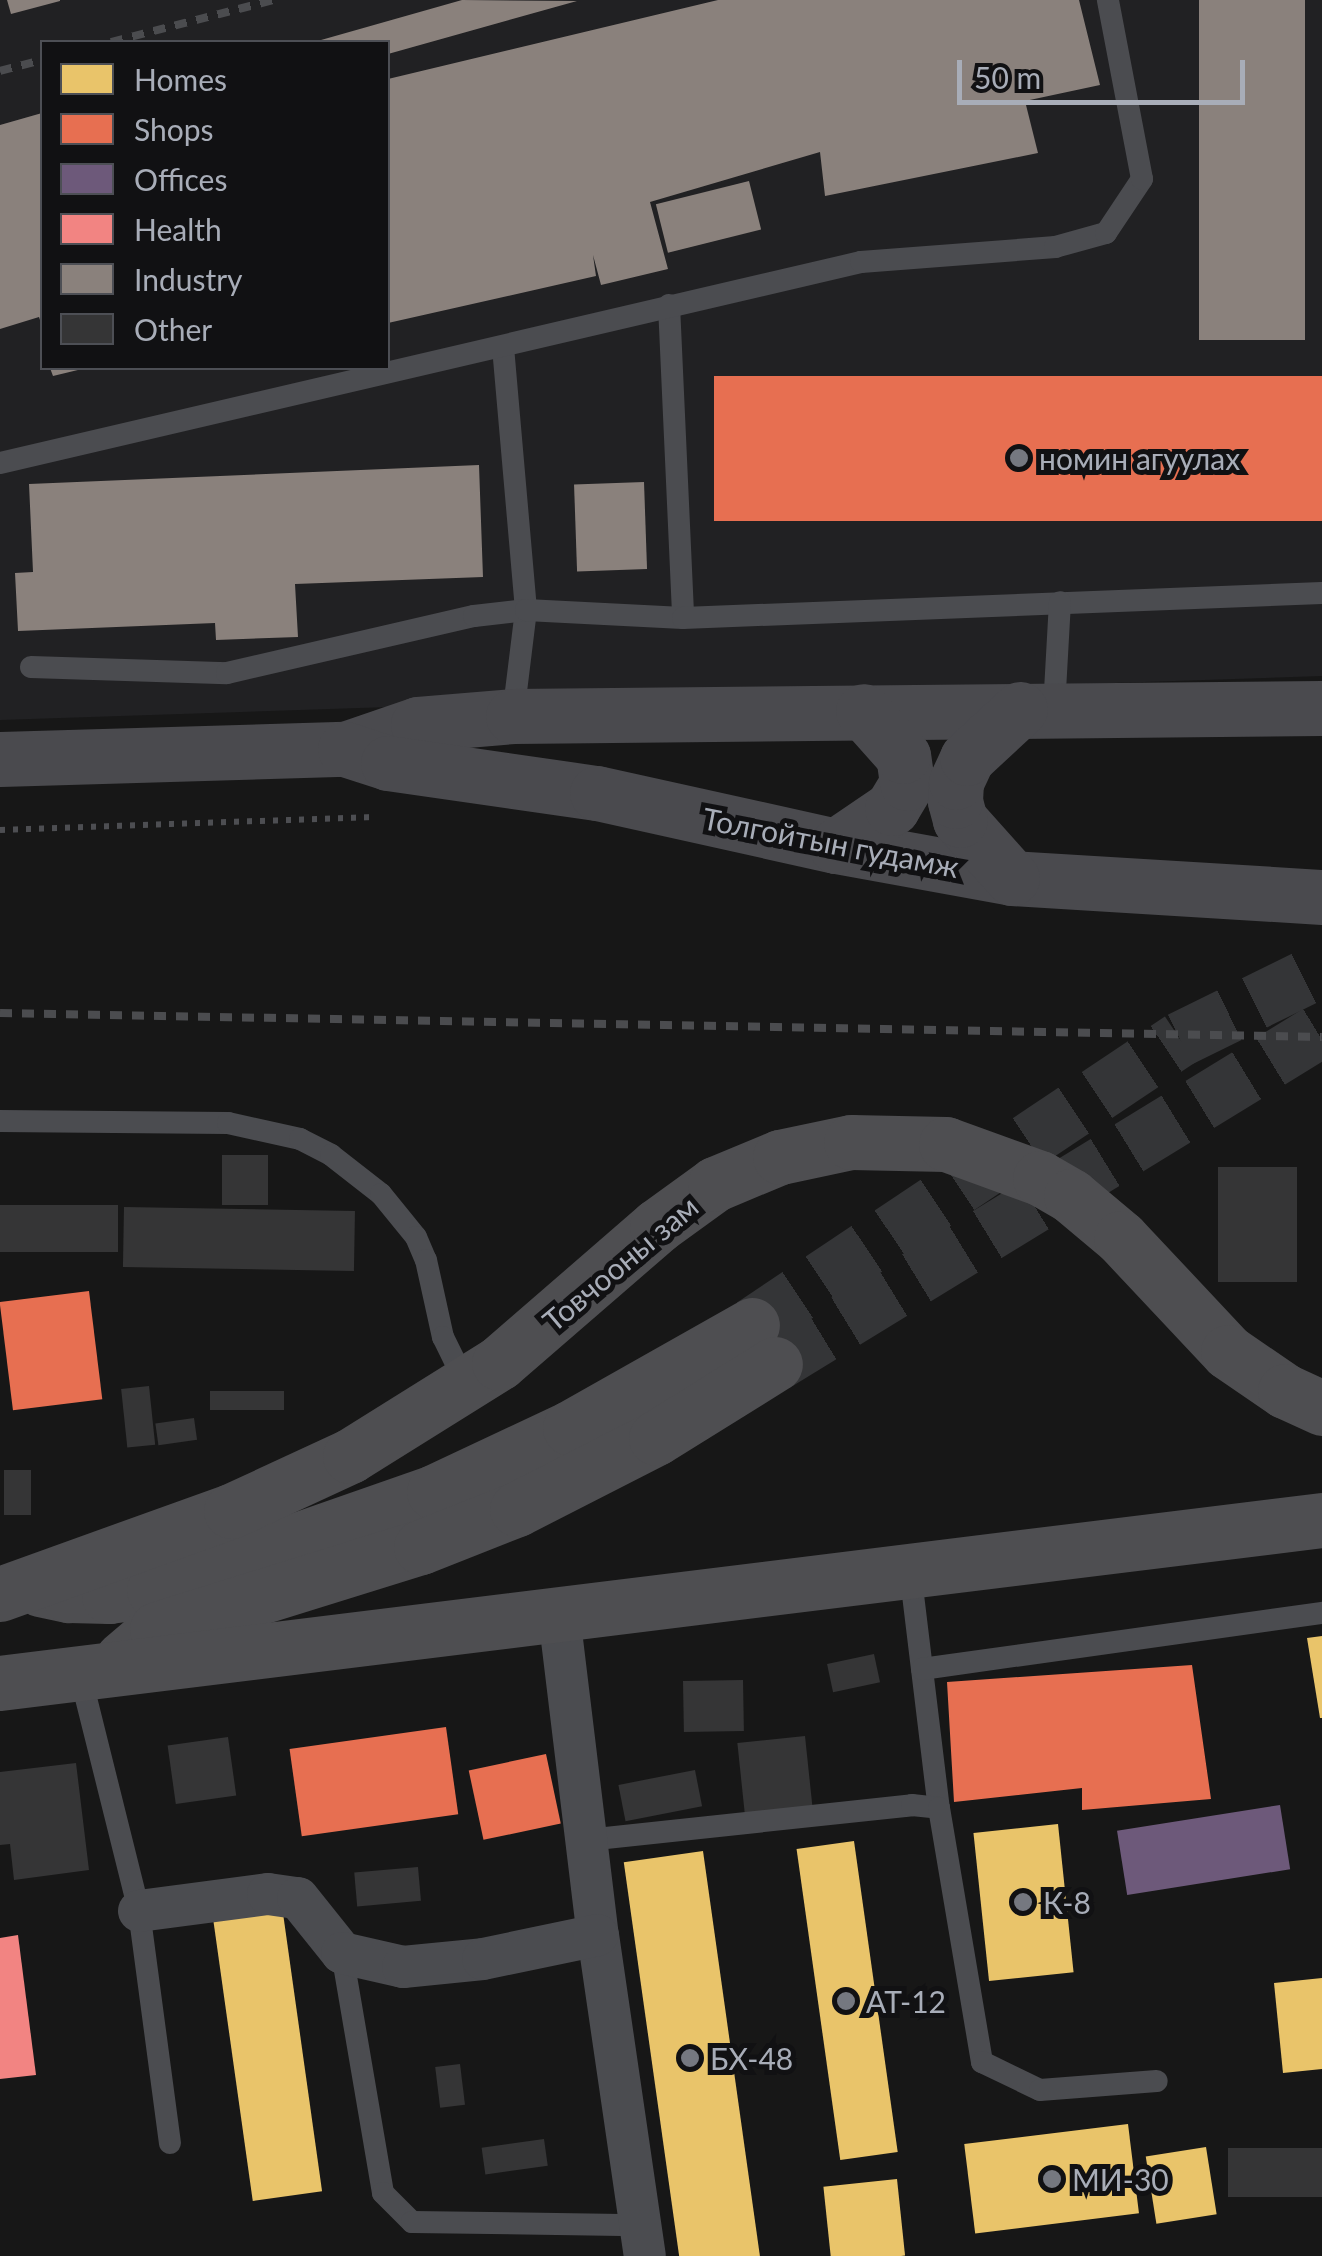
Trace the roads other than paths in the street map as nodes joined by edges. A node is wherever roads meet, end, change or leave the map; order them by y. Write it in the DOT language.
graph roads {
  1 [pos="1108,0"];
  2 [pos="669,304"];
  3 [pos="503,347"];
  4 [pos="0,463"];
  5 [pos="1322,593"];
  6 [pos="1060,602"];
  7 [pos="526,610"];
  8 [pos="683,618"];
  9 [pos="32,667"];
  10 [pos="1322,708"];
  11 [pos="1037,709"];
  12 [pos="864,711"];
  13 [pos="513,716"];
  14 [pos="346,749"];
  15 [pos="0,759"];
  16 [pos="836,846"];
  17 [pos="1012,878"];
  18 [pos="1322,897"];
  19 [pos="0,1121"];
  20 [pos="467,1386"];
  21 [pos="1322,1408"];
  22 [pos="1322,1520"];
  23 [pos="910,1570"];
  24 [pos="14,1590"];
  25 [pos="1322,1612"];
  26 [pos="559,1615"];
  27 [pos="922,1668"];
  28 [pos="96,1671"];
  29 [pos="0,1682"];
  30 [pos="939,1808"];
  31 [pos="586,1840"];
  32 [pos="139,1911"];
  33 [pos="598,1936"];
  34 [pos="342,1953"];
  35 [pos="1157,2081"];
  36 [pos="170,2143"];
  37 [pos="642,2241"];
  1 -- 2 [label="lane"];
  2 -- 3 [label="lane"];
  2 -- 8 [label="lane"];
  3 -- 4 [label="lane"];
  3 -- 7 [label="lane"];
  5 -- 6 [label="lane"];
  6 -- 8 [label="lane"];
  6 -- 11 [label="lane"];
  7 -- 8 [label="lane"];
  7 -- 9 [label="lane"];
  7 -- 13 [label="lane"];
  10 -- 11 [label="main road, Толгойтын гудамж"];
  11 -- 12 [label="main road, Толгойтын гудамж"];
  11 -- 17 [label="main road"];
  12 -- 13 [label="main road, Толгойтын гудамж"];
  12 -- 16 [label="main road"];
  13 -- 14 [label="main road, Толгойтын гудамж"];
  14 -- 15 [label="main road, Толгойтын гудамж"];
  14 -- 16 [label="main road, Толгойтын гудамж"];
  16 -- 17 [label="main road, Толгойтын гудамж"];
  17 -- 18 [label="main road, Толгойтын гудамж"];
  19 -- 20 [label="lane"];
  20 -- 21 [label="highway, Товчооны зам"];
  20 -- 24 [label="highway, Товчооны зам"];
  22 -- 23 [label="highway"];
  23 -- 26 [label="highway"];
  23 -- 27 [label="lane"];
  24 -- 28 [label="highway"];
  25 -- 27 [label="lane"];
  26 -- 28 [label="highway"];
  26 -- 31 [label="street"];
  27 -- 30 [label="lane"];
  28 -- 29 [label="highway"];
  28 -- 32 [label="lane"];
  30 -- 31 [label="lane"];
  30 -- 35 [label="lane"];
  31 -- 33 [label="street"];
  32 -- 34 [label="street"];
  32 -- 36 [label="lane"];
  33 -- 34 [label="street"];
  33 -- 37 [label="street"];
  34 -- 37 [label="lane"];
}
